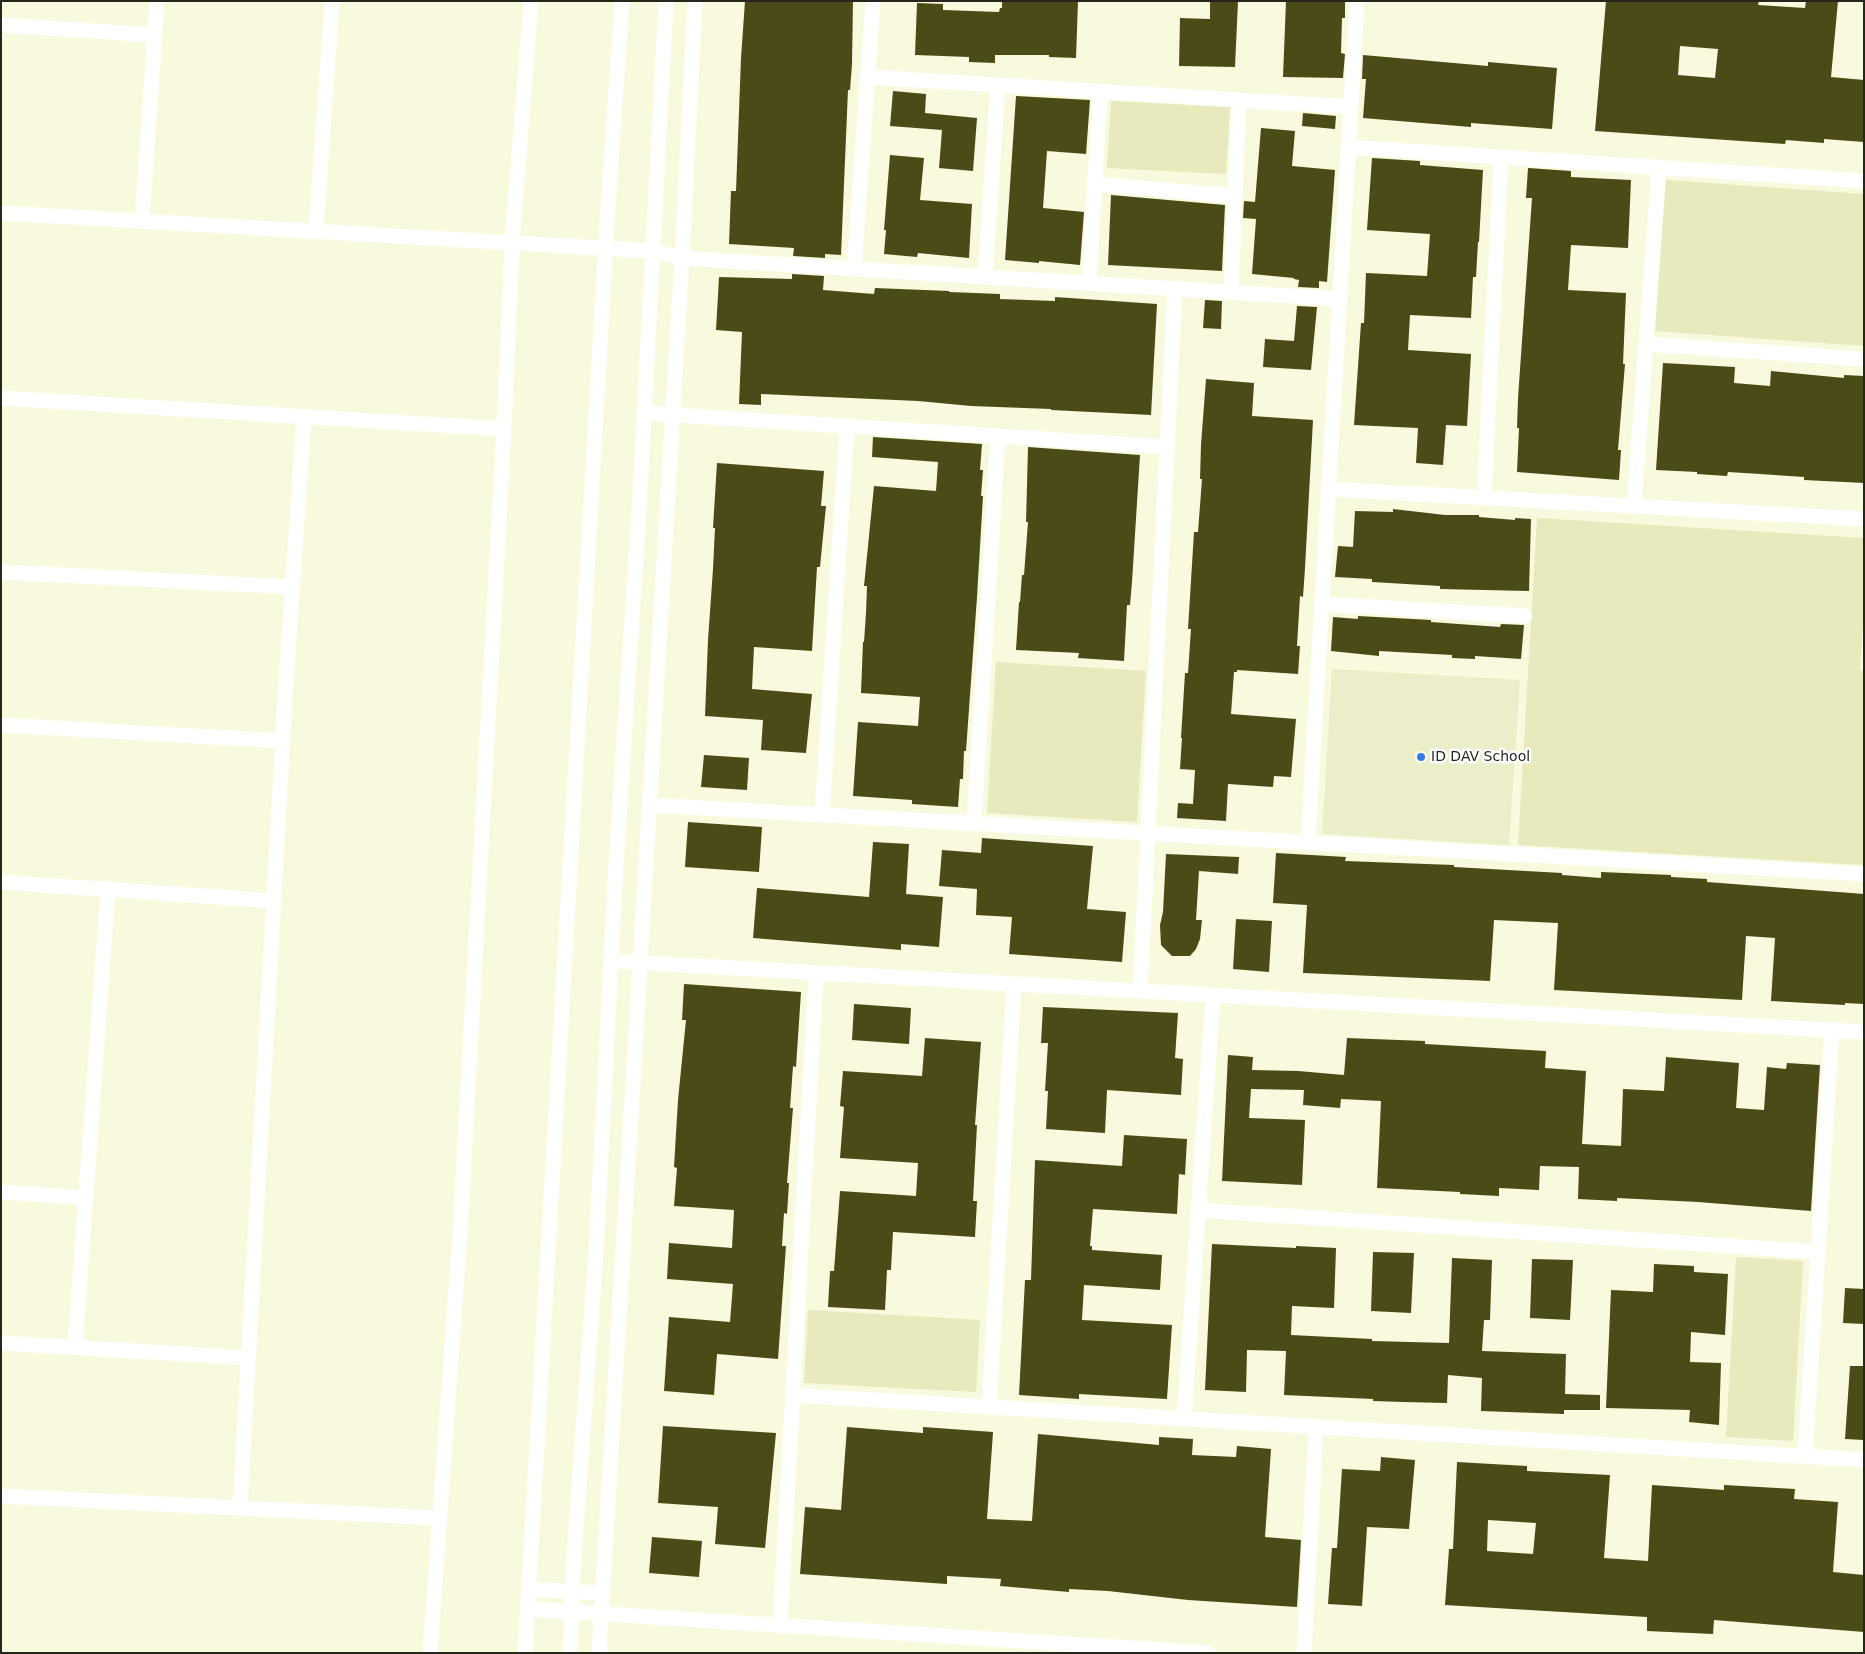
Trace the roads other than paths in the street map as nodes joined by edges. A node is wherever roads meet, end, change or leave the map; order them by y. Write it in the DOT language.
graph roads {
  1 [pos="157,1"];
  2 [pos="332,1"];
  3 [pos="531,1"];
  4 [pos="622,1"];
  5 [pos="666,1"];
  6 [pos="695,1"];
  7 [pos="873,1"];
  8 [pos="1357,1"];
  9 [pos="1,25"];
  10 [pos="155,36"];
  11 [pos="868,77"];
  12 [pos="998,85"];
  13 [pos="1100,92"];
  14 [pos="1239,100"];
  15 [pos="1350,107"];
  16 [pos="1348,147"];
  17 [pos="1501,157"];
  18 [pos="1659,168"];
  19 [pos="1864,181"];
  20 [pos="1095,184"];
  21 [pos="1235,196"];
  22 [pos="1,212"];
  23 [pos="142,221"];
  24 [pos="316,231"];
  25 [pos="512,243"];
  26 [pos="606,249"];
  27 [pos="652,251"];
  28 [pos="682,258"];
  29 [pos="854,269"];
  30 [pos="985,277"];
  31 [pos="1089,283"];
  32 [pos="1175,289"];
  33 [pos="1231,292"];
  34 [pos="1339,299"];
  35 [pos="1646,344"];
  36 [pos="1864,358"];
  37 [pos="1,398"];
  38 [pos="644,413"];
  39 [pos="673,415"];
  40 [pos="304,417"];
  41 [pos="847,426"];
  42 [pos="504,429"];
  43 [pos="998,436"];
  44 [pos="1167,446"];
  45 [pos="1328,489"];
  46 [pos="1484,498"];
  47 [pos="1634,506"];
  48 [pos="1864,519"];
  49 [pos="1,572"];
  50 [pos="292,587"];
  51 [pos="1322,604"];
  52 [pos="1525,616"];
  53 [pos="1,725"];
  54 [pos="283,741"];
  55 [pos="650,805"];
  56 [pos="822,815"];
  57 [pos="974,823"];
  58 [pos="1148,833"];
  59 [pos="1308,842"];
  60 [pos="1864,874"];
  61 [pos="1,882"];
  62 [pos="108,890"];
  63 [pos="274,901"];
  64 [pos="611,961"];
  65 [pos="640,964"];
  66 [pos="816,974"];
  67 [pos="1014,985"];
  68 [pos="1140,992"];
  69 [pos="1213,996"];
  70 [pos="1832,1030"];
  71 [pos="1864,1032"];
  72 [pos="1,1192"];
  73 [pos="86,1198"];
  74 [pos="1198,1210"];
  75 [pos="1818,1252"];
  76 [pos="1,1343"];
  77 [pos="75,1347"];
  78 [pos="248,1358"];
  79 [pos="793,1395"];
  80 [pos="989,1407"];
  81 [pos="1184,1418"];
  82 [pos="1316,1427"];
  83 [pos="1805,1457"];
  84 [pos="1864,1460"];
  85 [pos="1,1496"];
  86 [pos="240,1508"];
  87 [pos="438,1518"];
  88 [pos="529,1589"];
  89 [pos="573,1591"];
  90 [pos="603,1593"];
  91 [pos="528,1608"];
  92 [pos="572,1612"];
  93 [pos="601,1614"];
  94 [pos="780,1626"];
  95 [pos="1073,1649"];
  96 [pos="430,1653"];
  97 [pos="525,1653"];
  98 [pos="570,1653"];
  99 [pos="599,1653"];
  100 [pos="1208,1653"];
  101 [pos="1304,1653"];
  1 -- 10 [label="street"];
  2 -- 24 [label="street"];
  3 -- 25 [label="street"];
  4 -- 26 [label="street"];
  5 -- 27 [label="street"];
  6 -- 28 [label="street"];
  7 -- 11 [label="street"];
  8 -- 15 [label="street"];
  9 -- 10 [label="street"];
  10 -- 23 [label="street"];
  11 -- 12 [label="street"];
  11 -- 29 [label="street"];
  12 -- 13 [label="street"];
  12 -- 30 [label="street"];
  13 -- 14 [label="street"];
  13 -- 20 [label="street"];
  14 -- 15 [label="street"];
  14 -- 21 [label="street"];
  15 -- 16 [label="street"];
  16 -- 17 [label="street"];
  16 -- 34 [label="street"];
  17 -- 18 [label="street"];
  17 -- 46 [label="street"];
  18 -- 19 [label="street"];
  18 -- 35 [label="street"];
  20 -- 21 [label="street"];
  20 -- 31 [label="street"];
  21 -- 33 [label="street"];
  22 -- 23 [label="street"];
  23 -- 24 [label="street"];
  24 -- 25 [label="street"];
  25 -- 26 [label="street"];
  25 -- 42 [label="street"];
  26 -- 27 [label="street"];
  26 -- 88 [label="street"];
  27 -- 28 [label="street"];
  27 -- 38 [label="street"];
  28 -- 29 [label="street"];
  28 -- 39 [label="street"];
  29 -- 30 [label="street"];
  30 -- 31 [label="street"];
  31 -- 32 [label="street"];
  32 -- 33 [label="street"];
  32 -- 44 [label="street"];
  33 -- 34 [label="street"];
  34 -- 45 [label="street"];
  35 -- 36 [label="street"];
  35 -- 47 [label="street"];
  37 -- 40 [label="street"];
  38 -- 39 [label="street"];
  38 -- 64 [label="street"];
  39 -- 41 [label="street"];
  39 -- 55 [label="street"];
  40 -- 42 [label="street"];
  40 -- 50 [label="street"];
  41 -- 43 [label="street"];
  41 -- 56 [label="street"];
  42 -- 87 [label="street"];
  43 -- 44 [label="street"];
  43 -- 57 [label="street"];
  44 -- 58 [label="street"];
  45 -- 46 [label="street"];
  45 -- 51 [label="street"];
  46 -- 47 [label="street"];
  47 -- 48 [label="street"];
  49 -- 50 [label="street"];
  50 -- 54 [label="street"];
  51 -- 52 [label="street"];
  51 -- 59 [label="street"];
  53 -- 54 [label="street"];
  54 -- 63 [label="street"];
  55 -- 56 [label="street"];
  55 -- 65 [label="street"];
  56 -- 57 [label="street"];
  57 -- 58 [label="street"];
  58 -- 59 [label="street"];
  58 -- 68 [label="street"];
  59 -- 60 [label="street"];
  61 -- 62 [label="street"];
  62 -- 63 [label="street"];
  62 -- 73 [label="street"];
  63 -- 78 [label="street"];
  64 -- 65 [label="street"];
  64 -- 89 [label="street"];
  65 -- 66 [label="street"];
  65 -- 90 [label="street"];
  66 -- 67 [label="street"];
  66 -- 79 [label="street"];
  67 -- 68 [label="street"];
  67 -- 80 [label="street"];
  68 -- 69 [label="street"];
  69 -- 70 [label="street"];
  69 -- 74 [label="street"];
  70 -- 71 [label="street"];
  70 -- 75 [label="street"];
  72 -- 73 [label="street"];
  73 -- 77 [label="street"];
  74 -- 75 [label="street"];
  74 -- 81 [label="street"];
  75 -- 83 [label="street"];
  76 -- 77 [label="street"];
  77 -- 78 [label="street"];
  78 -- 86 [label="street"];
  79 -- 80 [label="street"];
  79 -- 94 [label="street"];
  80 -- 81 [label="street"];
  81 -- 82 [label="street"];
  82 -- 83 [label="street"];
  82 -- 101 [label="street"];
  83 -- 84 [label="street"];
  85 -- 86 [label="street"];
  86 -- 87 [label="street"];
  87 -- 96 [label="street"];
  88 -- 89 [label="street"];
  88 -- 91 [label="street"];
  89 -- 90 [label="street"];
  89 -- 92 [label="street"];
  90 -- 93 [label="street"];
  91 -- 92 [label="street"];
  91 -- 97 [label="street"];
  92 -- 93 [label="street"];
  92 -- 98 [label="street"];
  93 -- 94 [label="street"];
  93 -- 99 [label="street"];
  94 -- 95 [label="street"];
  95 -- 100 [label="street"];
}
